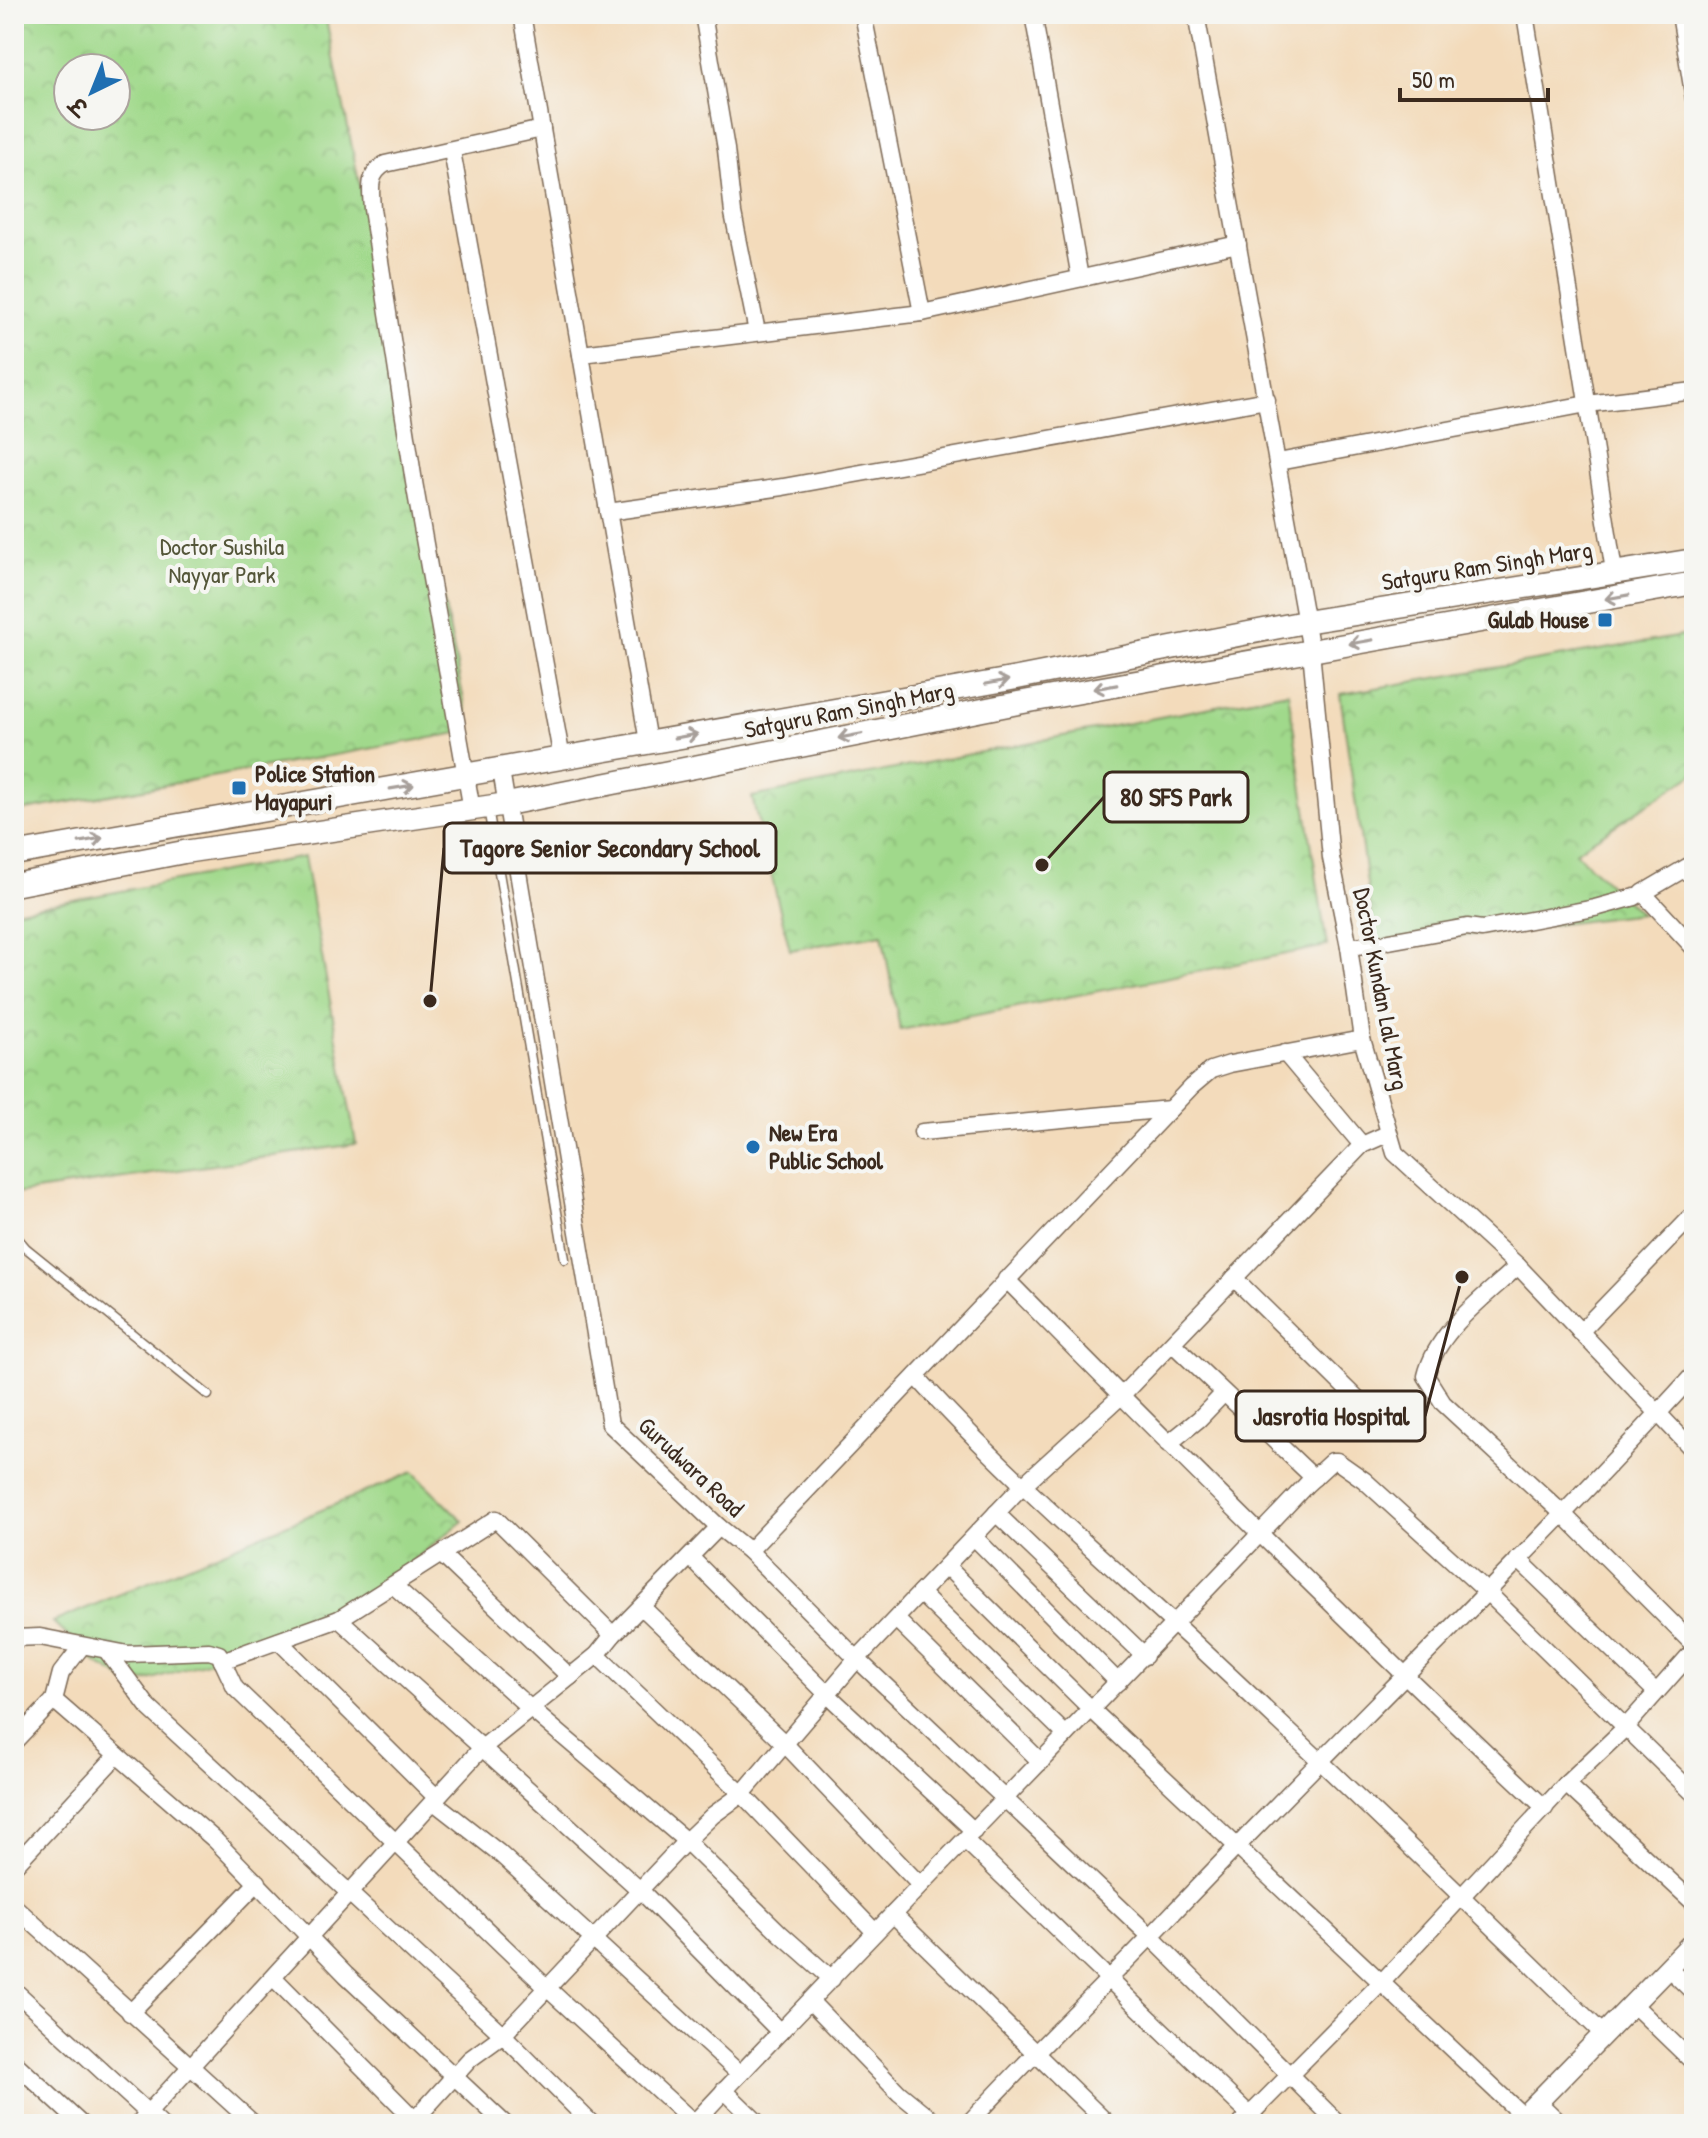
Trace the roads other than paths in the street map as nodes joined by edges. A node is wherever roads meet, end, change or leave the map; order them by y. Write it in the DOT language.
graph roads {
  1 [pos="522,14"];
  2 [pos="703,14"];
  3 [pos="863,14"];
  4 [pos="1033,14"];
  5 [pos="1196,14"];
  6 [pos="1525,14"];
  7 [pos="1680,14"];
  8 [pos="1694,99"];
  9 [pos="542,129"];
  10 [pos="452,151"];
  11 [pos="1238,244"];
  12 [pos="1080,278"];
  13 [pos="922,313"];
  14 [pos="757,332"];
  15 [pos="581,354"];
  16 [pos="1694,391"];
  17 [pos="1267,400"];
  18 [pos="1587,404"];
  19 [pos="1278,462"];
  20 [pos="608,512"];
  21 [pos="1694,560"];
  22 [pos="1614,571"];
  23 [pos="1694,583"];
  24 [pos="1305,622"];
  25 [pos="1311,651"];
  26 [pos="648,742"];
  27 [pos="562,759"];
  28 [pos="501,770"];
  29 [pos="465,777"];
  30 [pos="489,807"];
  31 [pos="14,854"];
  32 [pos="1694,863"];
  33 [pos="14,885"];
  34 [pos="1635,897"];
  35 [pos="1349,947"];
  36 [pos="1694,948"];
  37 [pos="1362,1039"];
  38 [pos="1285,1053"];
  39 [pos="1170,1109"];
  40 [pos="922,1132"];
  41 [pos="1387,1134"];
  42 [pos="1362,1145"];
  43 [pos="1694,1214"];
  44 [pos="14,1234"];
  45 [pos="565,1259"];
  46 [pos="1518,1266"];
  47 [pos="1234,1278"];
  48 [pos="1006,1279"];
  49 [pos="1580,1332"];
  50 [pos="1173,1344"];
  51 [pos="1694,1374"];
  52 [pos="916,1376"];
  53 [pos="1224,1393"];
  54 [pos="208,1395"];
  55 [pos="1121,1396"];
  56 [pos="1370,1412"];
  57 [pos="1658,1414"];
  58 [pos="1168,1444"];
  59 [pos="1694,1451"];
  60 [pos="1314,1478"];
  61 [pos="1023,1485"];
  62 [pos="996,1513"];
  63 [pos="1563,1514"];
  64 [pos="719,1527"];
  65 [pos="1260,1534"];
  66 [pos="974,1537"];
  67 [pos="749,1551"];
  68 [pos="442,1555"];
  69 [pos="690,1557"];
  70 [pos="1518,1559"];
  71 [pos="946,1566"];
  72 [pos="393,1585"];
  73 [pos="1486,1591"];
  74 [pos="920,1593"];
  75 [pos="642,1607"];
  76 [pos="339,1619"];
  77 [pos="896,1619"];
  78 [pos="1174,1624"];
  79 [pos="613,1635"];
  80 [pos="14,1638"];
  81 [pos="279,1641"];
  82 [pos="82,1646"];
  83 [pos="1694,1647"];
  84 [pos="107,1651"];
  85 [pos="597,1655"];
  86 [pos="1145,1656"];
  87 [pos="857,1659"];
  88 [pos="222,1661"];
  89 [pos="570,1677"];
  90 [pos="1404,1677"];
  91 [pos="1118,1682"];
  92 [pos="1655,1691"];
  93 [pos="827,1694"];
  94 [pos="54,1700"];
  95 [pos="1091,1709"];
  96 [pos="532,1710"];
  97 [pos="1625,1728"];
  98 [pos="1066,1735"];
  99 [pos="14,1742"];
  100 [pos="784,1743"];
  101 [pos="481,1749"];
  102 [pos="117,1755"];
  103 [pos="1041,1762"];
  104 [pos="1320,1764"];
  105 [pos="1566,1784"];
  106 [pos="742,1794"];
  107 [pos="1694,1794"];
  108 [pos="1007,1799"];
  109 [pos="436,1800"];
  110 [pos="1545,1808"];
  111 [pos="970,1836"];
  112 [pos="686,1841"];
  113 [pos="398,1842"];
  114 [pos="1237,1845"];
  115 [pos="14,1866"];
  116 [pos="258,1882"];
  117 [pos="920,1885"];
  118 [pos="641,1891"];
  119 [pos="351,1894"];
  120 [pos="1461,1895"];
  121 [pos="1694,1903"];
  122 [pos="14,1906"];
  123 [pos="893,1914"];
  124 [pos="875,1932"];
  125 [pos="1150,1936"];
  126 [pos="310,1937"];
  127 [pos="593,1937"];
  128 [pos="1694,1941"];
  129 [pos="1668,1968"];
  130 [pos="274,1978"];
  131 [pos="832,1979"];
  132 [pos="1107,1980"];
  133 [pos="1382,1982"];
  134 [pos="546,1987"];
  135 [pos="14,1990"];
  136 [pos="1694,1993"];
  137 [pos="811,2002"];
  138 [pos="1633,2004"];
  139 [pos="130,2013"];
  140 [pos="780,2032"];
  141 [pos="1602,2033"];
  142 [pos="503,2035"];
  143 [pos="1035,2051"];
  144 [pos="14,2062"];
  145 [pos="1694,2063"];
  146 [pos="191,2066"];
  147 [pos="740,2074"];
  148 [pos="1289,2076"];
  149 [pos="453,2078"];
  150 [pos="724,2090"];
  151 [pos="1526,2114"];
  152 [pos="149,2120"];
  153 [pos="1250,2121"];
  154 [pos="415,2123"];
  155 [pos="694,2123"];
  156 [pos="81,2124"];
  157 [pos="254,2124"];
  158 [pos="505,2124"];
  159 [pos="592,2124"];
  160 [pos="759,2124"];
  161 [pos="937,2124"];
  162 [pos="968,2124"];
  163 [pos="1108,2124"];
  164 [pos="1339,2124"];
  165 [pos="1561,2124"];
  1 -- 9 [label="street"];
  2 -- 14 [label="street"];
  3 -- 13 [label="street"];
  4 -- 12 [label="street"];
  5 -- 11 [label="street, Doctor Kundan Lal Marg"];
  6 -- 18 [label="street"];
  7 -- 8 [label="street"];
  9 -- 10 [label="street"];
  9 -- 15 [label="street"];
  10 -- 27 [label="street"];
  10 -- 29 [label="street"];
  11 -- 12 [label="street"];
  11 -- 17 [label="street, Doctor Kundan Lal Marg"];
  12 -- 13 [label="street"];
  13 -- 14 [label="street"];
  14 -- 15 [label="street"];
  15 -- 20 [label="street"];
  16 -- 18 [label="street"];
  17 -- 19 [label="street, Doctor Kundan Lal Marg"];
  17 -- 20 [label="street"];
  18 -- 19 [label="street"];
  18 -- 22 [label="street"];
  19 -- 24 [label="street, Doctor Kundan Lal Marg"];
  20 -- 26 [label="street"];
  21 -- 22 [label="main road, Satguru Ram Singh Marg"];
  22 -- 24 [label="main road, Satguru Ram Singh Marg"];
  23 -- 25 [label="main road, Satguru Ram Singh Marg, one-way"];
  24 -- 25 [label="street, Doctor Kundan Lal Marg"];
  26 -- 24 [label="main road, Satguru Ram Singh Marg, one-way"];
  25 -- 30 [label="main road, Satguru Ram Singh Marg, one-way"];
  25 -- 35 [label="street, Doctor Kundan Lal Marg"];
  26 -- 27 [label="main road, Satguru Ram Singh Marg"];
  27 -- 28 [label="main road, Satguru Ram Singh Marg"];
  28 -- 29 [label="main road, Satguru Ram Singh Marg"];
  28 -- 30 [label="street, Gurudwara Road"];
  29 -- 30 [label="street"];
  31 -- 29 [label="main road, Satguru Ram Singh Marg, one-way"];
  30 -- 33 [label="main road, Satguru Ram Singh Marg"];
  30 -- 45 [label="lane"];
  30 -- 64 [label="street, Gurudwara Road"];
  32 -- 36 [label="street"];
  34 -- 35 [label="street"];
  35 -- 37 [label="street, Doctor Kundan Lal Marg"];
  37 -- 38 [label="street"];
  37 -- 41 [label="street, Doctor Kundan Lal Marg"];
  38 -- 39 [label="street"];
  38 -- 42 [label="street"];
  39 -- 40 [label="street"];
  39 -- 48 [label="street"];
  41 -- 42 [label="street"];
  41 -- 46 [label="street, Doctor Kundan Lal Marg"];
  42 -- 47 [label="street"];
  43 -- 49 [label="street"];
  44 -- 54 [label="lane"];
  46 -- 49 [label="street, Doctor Kundan Lal Marg"];
  46 -- 63 [label="street"];
  47 -- 50 [label="street"];
  47 -- 56 [label="street"];
  48 -- 52 [label="street"];
  48 -- 55 [label="street"];
  49 -- 57 [label="street, Doctor Kundan Lal Marg"];
  50 -- 53 [label="street"];
  50 -- 55 [label="street"];
  51 -- 57 [label="street"];
  52 -- 61 [label="street"];
  52 -- 67 [label="street"];
  53 -- 58 [label="street"];
  53 -- 60 [label="street"];
  55 -- 58 [label="street"];
  55 -- 61 [label="street"];
  57 -- 59 [label="street, Doctor Kundan Lal Marg"];
  57 -- 63 [label="street"];
  58 -- 65 [label="street"];
  60 -- 65 [label="street"];
  60 -- 73 [label="street"];
  61 -- 62 [label="street"];
  61 -- 78 [label="street"];
  62 -- 66 [label="street"];
  62 -- 86 [label="street"];
  63 -- 70 [label="street"];
  63 -- 83 [label="street"];
  64 -- 67 [label="street, Gurudwara Road"];
  64 -- 69 [label="street"];
  65 -- 78 [label="street"];
  65 -- 90 [label="street"];
  66 -- 71 [label="street"];
  66 -- 91 [label="street"];
  67 -- 87 [label="street, Gurudwara Road"];
  68 -- 72 [label="street"];
  68 -- 79 [label="street"];
  68 -- 89 [label="street"];
  69 -- 75 [label="street"];
  69 -- 93 [label="street"];
  70 -- 73 [label="street"];
  70 -- 92 [label="street"];
  71 -- 74 [label="street"];
  71 -- 95 [label="street"];
  72 -- 76 [label="street"];
  72 -- 96 [label="street"];
  73 -- 90 [label="street"];
  73 -- 97 [label="street"];
  74 -- 77 [label="street"];
  74 -- 98 [label="street"];
  75 -- 79 [label="street"];
  75 -- 100 [label="street"];
  76 -- 81 [label="street"];
  76 -- 101 [label="street"];
  77 -- 87 [label="street"];
  77 -- 103 [label="street"];
  78 -- 86 [label="street"];
  78 -- 104 [label="street"];
  79 -- 85 [label="street"];
  80 -- 82 [label="street"];
  81 -- 88 [label="street"];
  81 -- 109 [label="street"];
  82 -- 84 [label="street"];
  82 -- 94 [label="street"];
  83 -- 92 [label="street"];
  84 -- 88 [label="street"];
  84 -- 119 [label="street"];
  85 -- 89 [label="street"];
  85 -- 106 [label="street"];
  86 -- 91 [label="street"];
  87 -- 93 [label="street"];
  87 -- 108 [label="street, Gurudwara Road"];
  88 -- 113 [label="street"];
  89 -- 96 [label="street"];
  90 -- 104 [label="street"];
  90 -- 110 [label="street"];
  91 -- 95 [label="street"];
  92 -- 97 [label="street"];
  93 -- 100 [label="street"];
  93 -- 111 [label="street"];
  94 -- 99 [label="street"];
  94 -- 102 [label="street"];
  95 -- 98 [label="street"];
  95 -- 114 [label="street"];
  96 -- 101 [label="street"];
  96 -- 112 [label="street"];
  97 -- 105 [label="street"];
  97 -- 107 [label="street"];
  98 -- 103 [label="street"];
  100 -- 106 [label="street"];
  100 -- 117 [label="street"];
  101 -- 109 [label="street"];
  101 -- 118 [label="street"];
  102 -- 115 [label="street"];
  102 -- 116 [label="street"];
  103 -- 108 [label="street"];
  104 -- 114 [label="street"];
  104 -- 120 [label="street"];
  105 -- 110 [label="street"];
  105 -- 121 [label="street"];
  106 -- 112 [label="street"];
  106 -- 124 [label="street"];
  108 -- 111 [label="street"];
  108 -- 125 [label="street, Gurudwara Road"];
  109 -- 113 [label="street"];
  109 -- 127 [label="street"];
  110 -- 120 [label="street"];
  111 -- 117 [label="street"];
  111 -- 132 [label="street"];
  112 -- 118 [label="street"];
  112 -- 131 [label="street"];
  113 -- 119 [label="street"];
  113 -- 134 [label="street"];
  114 -- 125 [label="street"];
  114 -- 133 [label="street"];
  116 -- 126 [label="street"];
  116 -- 139 [label="street"];
  117 -- 123 [label="street"];
  118 -- 127 [label="street"];
  118 -- 140 [label="street"];
  119 -- 126 [label="street"];
  119 -- 142 [label="street"];
  120 -- 133 [label="street"];
  120 -- 141 [label="street"];
  122 -- 139 [label="street"];
  123 -- 124 [label="street"];
  123 -- 143 [label="street"];
  124 -- 131 [label="street"];
  125 -- 132 [label="street"];
  125 -- 148 [label="street, Gurudwara Road"];
  126 -- 130 [label="street"];
  126 -- 149 [label="street"];
  127 -- 134 [label="street"];
  127 -- 147 [label="street"];
  128 -- 129 [label="street"];
  129 -- 136 [label="street"];
  129 -- 138 [label="street"];
  130 -- 146 [label="street"];
  130 -- 154 [label="street"];
  131 -- 137 [label="street"];
  132 -- 143 [label="street"];
  132 -- 153 [label="street"];
  133 -- 148 [label="street"];
  133 -- 151 [label="street"];
  134 -- 142 [label="street"];
  134 -- 155 [label="street"];
  135 -- 152 [label="street"];
  137 -- 140 [label="street"];
  137 -- 161 [label="street"];
  138 -- 141 [label="street"];
  138 -- 145 [label="street"];
  139 -- 146 [label="street"];
  140 -- 147 [label="street"];
  141 -- 151 [label="street"];
  142 -- 149 [label="street"];
  142 -- 159 [label="street"];
  143 -- 162 [label="street"];
  143 -- 163 [label="street"];
  144 -- 156 [label="street"];
  146 -- 152 [label="street"];
  146 -- 157 [label="street"];
  147 -- 150 [label="street"];
  148 -- 153 [label="street"];
  148 -- 164 [label="street, Gurudwara Road"];
  149 -- 154 [label="street"];
  149 -- 158 [label="street"];
  150 -- 155 [label="street"];
  150 -- 160 [label="street"];
  151 -- 165 [label="street"];
}
